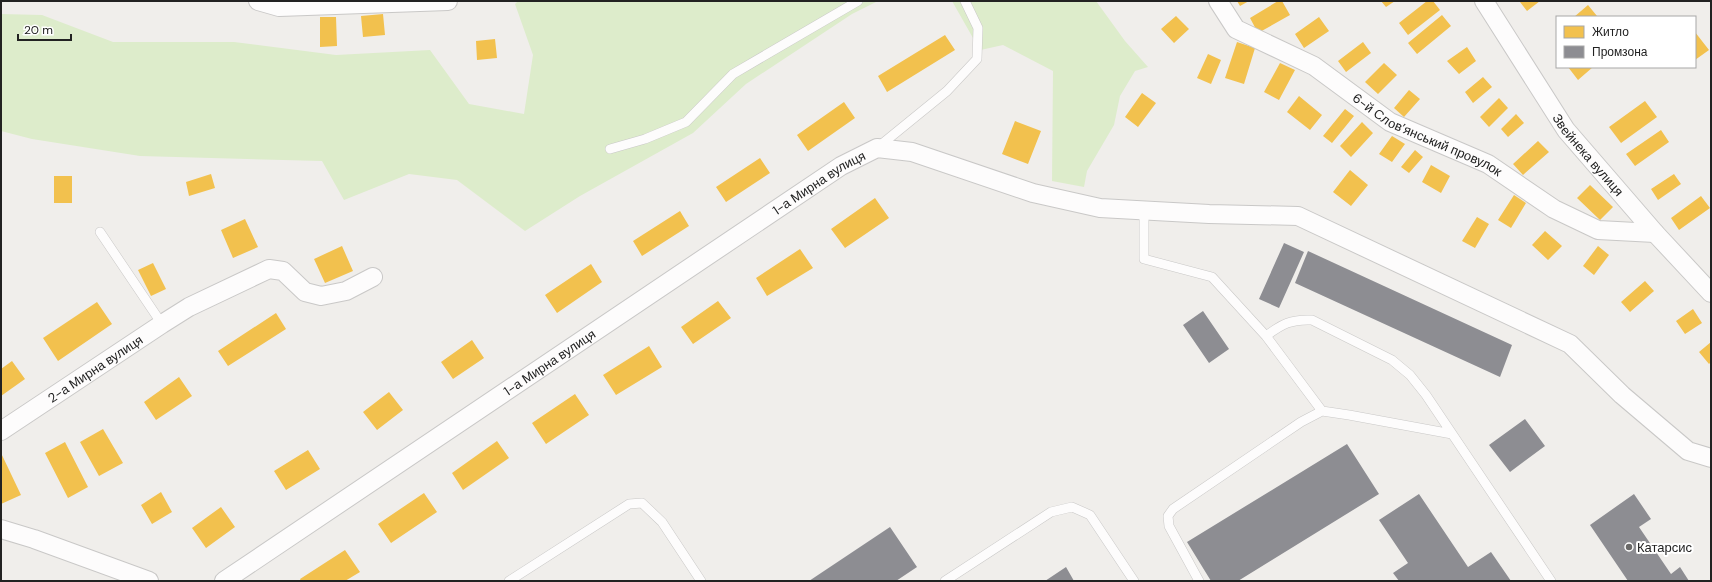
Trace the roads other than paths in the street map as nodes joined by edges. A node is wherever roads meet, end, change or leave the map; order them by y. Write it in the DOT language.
graph roads {
  1 [pos="258,1"];
  2 [pos="448,1"];
  3 [pos="858,1"];
  4 [pos="966,1"];
  5 [pos="1218,1"];
  6 [pos="1484,1"];
  7 [pos="877,148"];
  8 [pos="610,149"];
  9 [pos="1144,210"];
  10 [pos="100,232"];
  11 [pos="1655,233"];
  12 [pos="373,277"];
  13 [pos="1711,293"];
  14 [pos="162,324"];
  15 [pos="1266,336"];
  16 [pos="1322,411"];
  17 [pos="1,430"];
  18 [pos="1452,434"];
  19 [pos="1711,458"];
  20 [pos="1,529"];
  21 [pos="149,581"];
  22 [pos="224,581"];
  23 [pos="508,581"];
  24 [pos="701,581"];
  25 [pos="945,581"];
  26 [pos="1134,581"];
  27 [pos="1199,581"];
  28 [pos="1551,581"];
  1 -- 2 [label="street"];
  3 -- 8 [label="lane"];
  4 -- 7 [label="lane"];
  5 -- 11 [label="street, 6-й Слов’янський провулок"];
  6 -- 11 [label="street, Звейнека вулиця"];
  7 -- 9 [label="street"];
  7 -- 22 [label="street, 1-а Мирна вулиця"];
  9 -- 15 [label="lane"];
  9 -- 19 [label="street"];
  10 -- 14 [label="lane"];
  11 -- 13 [label="street, Звейнека вулиця"];
  12 -- 14 [label="street, 2-а Мирна вулиця"];
  14 -- 17 [label="street, 2-а Мирна вулиця"];
  15 -- 16 [label="lane"];
  15 -- 18 [label="lane"];
  16 -- 18 [label="lane"];
  16 -- 27 [label="lane"];
  18 -- 28 [label="lane"];
  20 -- 21 [label="street"];
  23 -- 24 [label="lane"];
  25 -- 26 [label="lane"];
}
